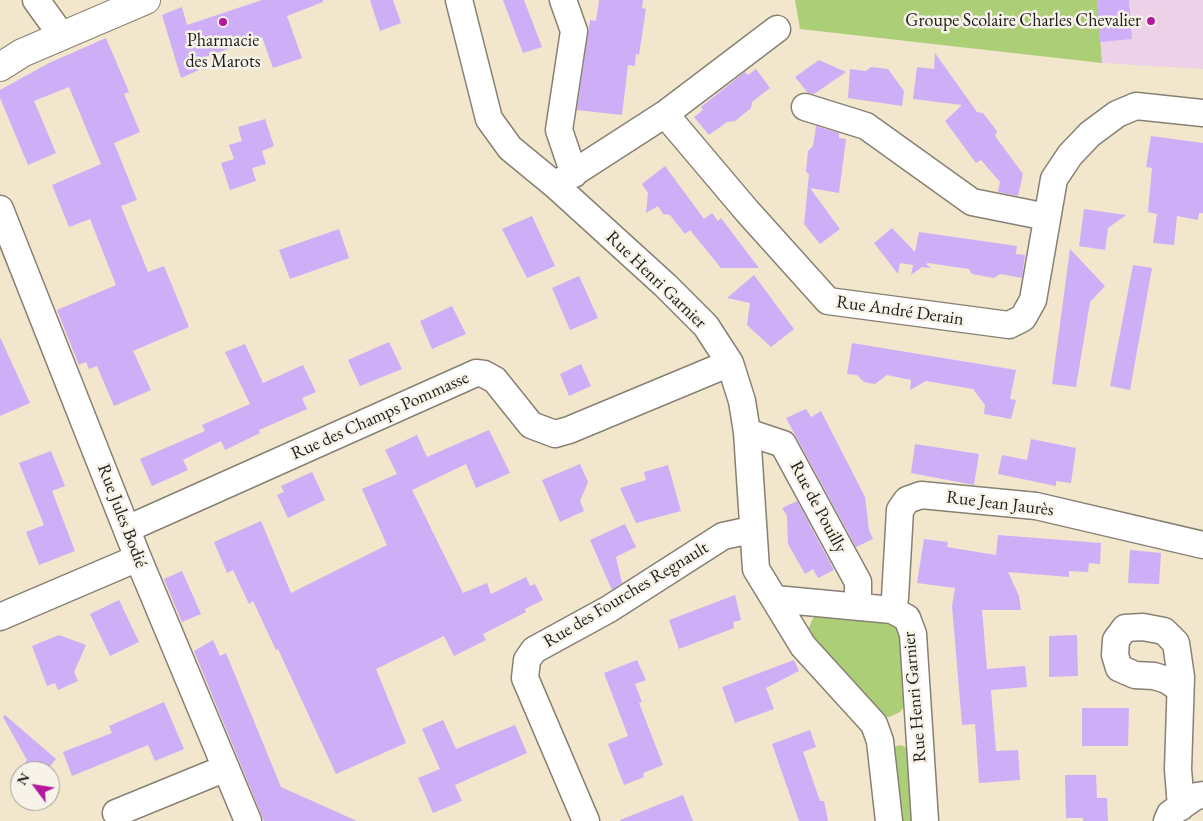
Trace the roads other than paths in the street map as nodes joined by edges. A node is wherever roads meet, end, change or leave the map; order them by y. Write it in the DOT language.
graph roads {
  1 [pos="36,0"];
  2 [pos="146,0"];
  3 [pos="459,0"];
  4 [pos="563,0"];
  5 [pos="777,29"];
  6 [pos="62,36"];
  7 [pos="0,67"];
  8 [pos="805,107"];
  9 [pos="1203,112"];
  10 [pos="665,114"];
  11 [pos="565,180"];
  12 [pos="0,209"];
  13 [pos="1047,217"];
  14 [pos="730,363"];
  15 [pos="746,432"];
  16 [pos="127,529"];
  17 [pos="751,530"];
  18 [pos="1203,545"];
  19 [pos="138,558"];
  20 [pos="774,599"];
  21 [pos="858,607"];
  22 [pos="892,610"];
  23 [pos="0,617"];
  24 [pos="1180,689"];
  25 [pos="919,727"];
  26 [pos="880,741"];
  27 [pos="226,768"];
  28 [pos="1184,807"];
  29 [pos="116,813"];
  30 [pos="248,821"];
  31 [pos="586,821"];
  32 [pos="889,821"];
  33 [pos="925,821"];
  1 -- 6 [label="street"];
  2 -- 6 [label="main road"];
  3 -- 11 [label="street, Rue Henri Garnier"];
  4 -- 11 [label="street"];
  5 -- 10 [label="street"];
  6 -- 7 [label="main road"];
  8 -- 13 [label="street"];
  9 -- 13 [label="street, Rue André Derain"];
  10 -- 11 [label="street"];
  10 -- 13 [label="street, Rue André Derain"];
  11 -- 14 [label="street, Rue Henri Garnier"];
  12 -- 16 [label="street, Rue Jules Bodié"];
  14 -- 15 [label="street, Rue Henri Garnier"];
  14 -- 16 [label="street, Rue des Champs Pommasse"];
  15 -- 17 [label="street, Rue Henri Garnier"];
  15 -- 21 [label="street, Rue de Pouilly"];
  16 -- 19 [label="street, Rue Jules Bodié"];
  17 -- 20 [label="street, Rue Henri Garnier"];
  17 -- 31 [label="street, Rue des Fourches Regnault"];
  18 -- 22 [label="street, Rue Jean Jaurès"];
  19 -- 23 [label="street"];
  19 -- 27 [label="street, Rue Jules Bodié"];
  20 -- 21 [label="street, Rue Henri Garnier"];
  20 -- 26 [label="street, Rue Henri Garnier"];
  21 -- 22 [label="street, Rue Henri Garnier"];
  22 -- 25 [label="street, Rue Henri Garnier"];
  24 -- 28 [label="street"];
  25 -- 26 [label="street"];
  25 -- 33 [label="street, Rue Henri Garnier"];
  26 -- 32 [label="street, Rue Henri Garnier"];
  27 -- 29 [label="street"];
  27 -- 30 [label="street, Rue Jules Bodié"];
}
